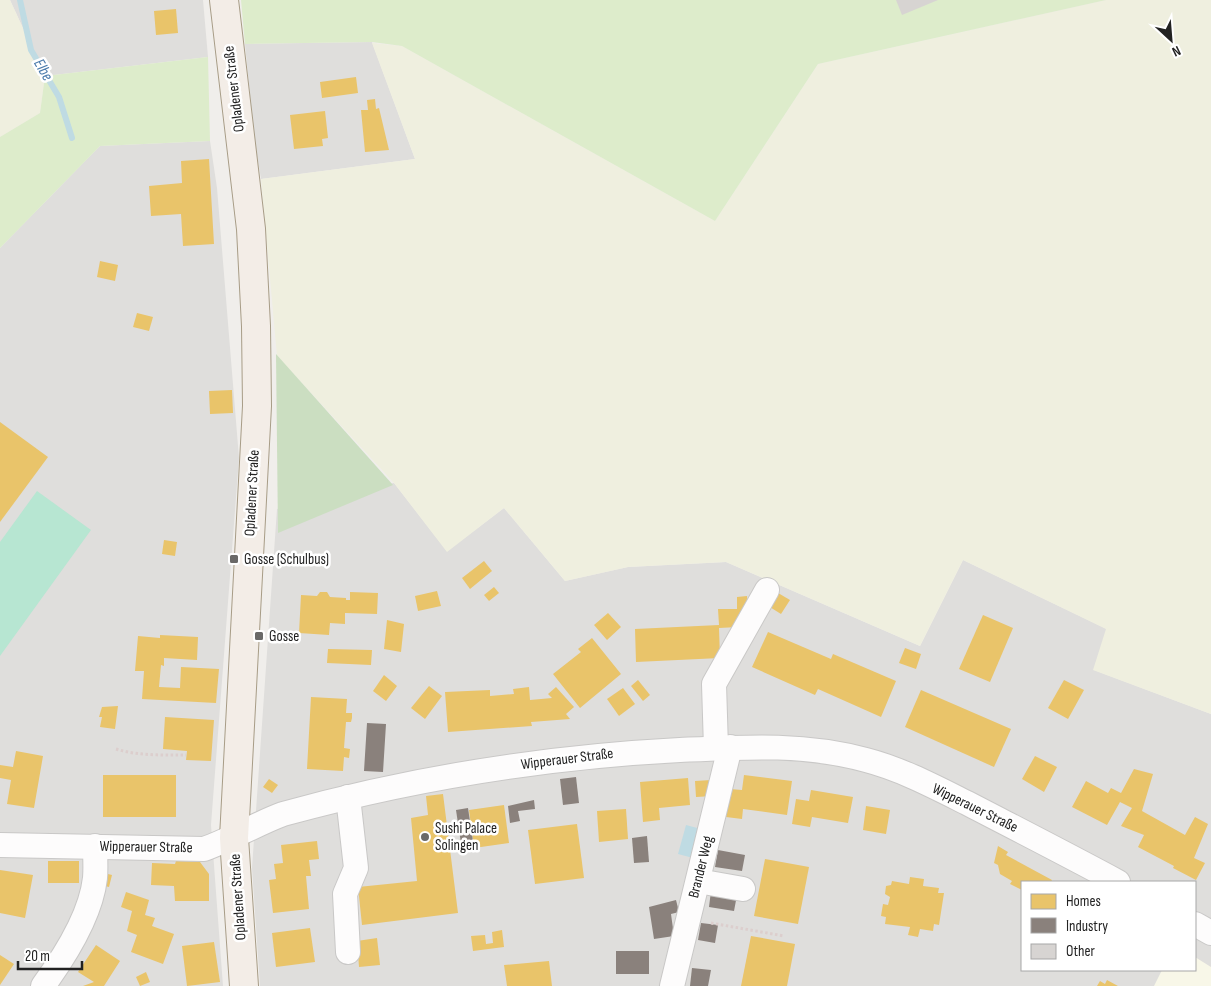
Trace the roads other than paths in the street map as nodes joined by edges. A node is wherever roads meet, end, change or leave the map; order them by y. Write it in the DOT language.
graph roads {
  1 [pos="224,0"];
  2 [pos="767,590"];
  3 [pos="723,748"];
  4 [pos="348,798"];
  5 [pos="234,838"];
  6 [pos="0,845"];
  7 [pos="96,846"];
  8 [pos="1116,881"];
  9 [pos="698,882"];
  10 [pos="743,889"];
  11 [pos="1196,925"];
  12 [pos="1211,933"];
  13 [pos="348,952"];
  14 [pos="43,986"];
  15 [pos="244,986"];
  16 [pos="672,986"];
  1 -- 5 [label="main road, Opladener Straße"];
  2 -- 3 [label="street, Brander Weg"];
  3 -- 4 [label="street, Wipperauer Straße"];
  3 -- 8 [label="street, Wipperauer Straße"];
  3 -- 9 [label="street, Brander Weg"];
  4 -- 5 [label="street, Wipperauer Straße"];
  4 -- 13 [label="street"];
  5 -- 7 [label="street, Wipperauer Straße"];
  5 -- 15 [label="main road, Opladener Straße"];
  6 -- 7 [label="street, Wipperauer Straße"];
  7 -- 14 [label="street"];
  9 -- 10 [label="street"];
  9 -- 16 [label="street, Brander Weg"];
  11 -- 12 [label="street"];
}
